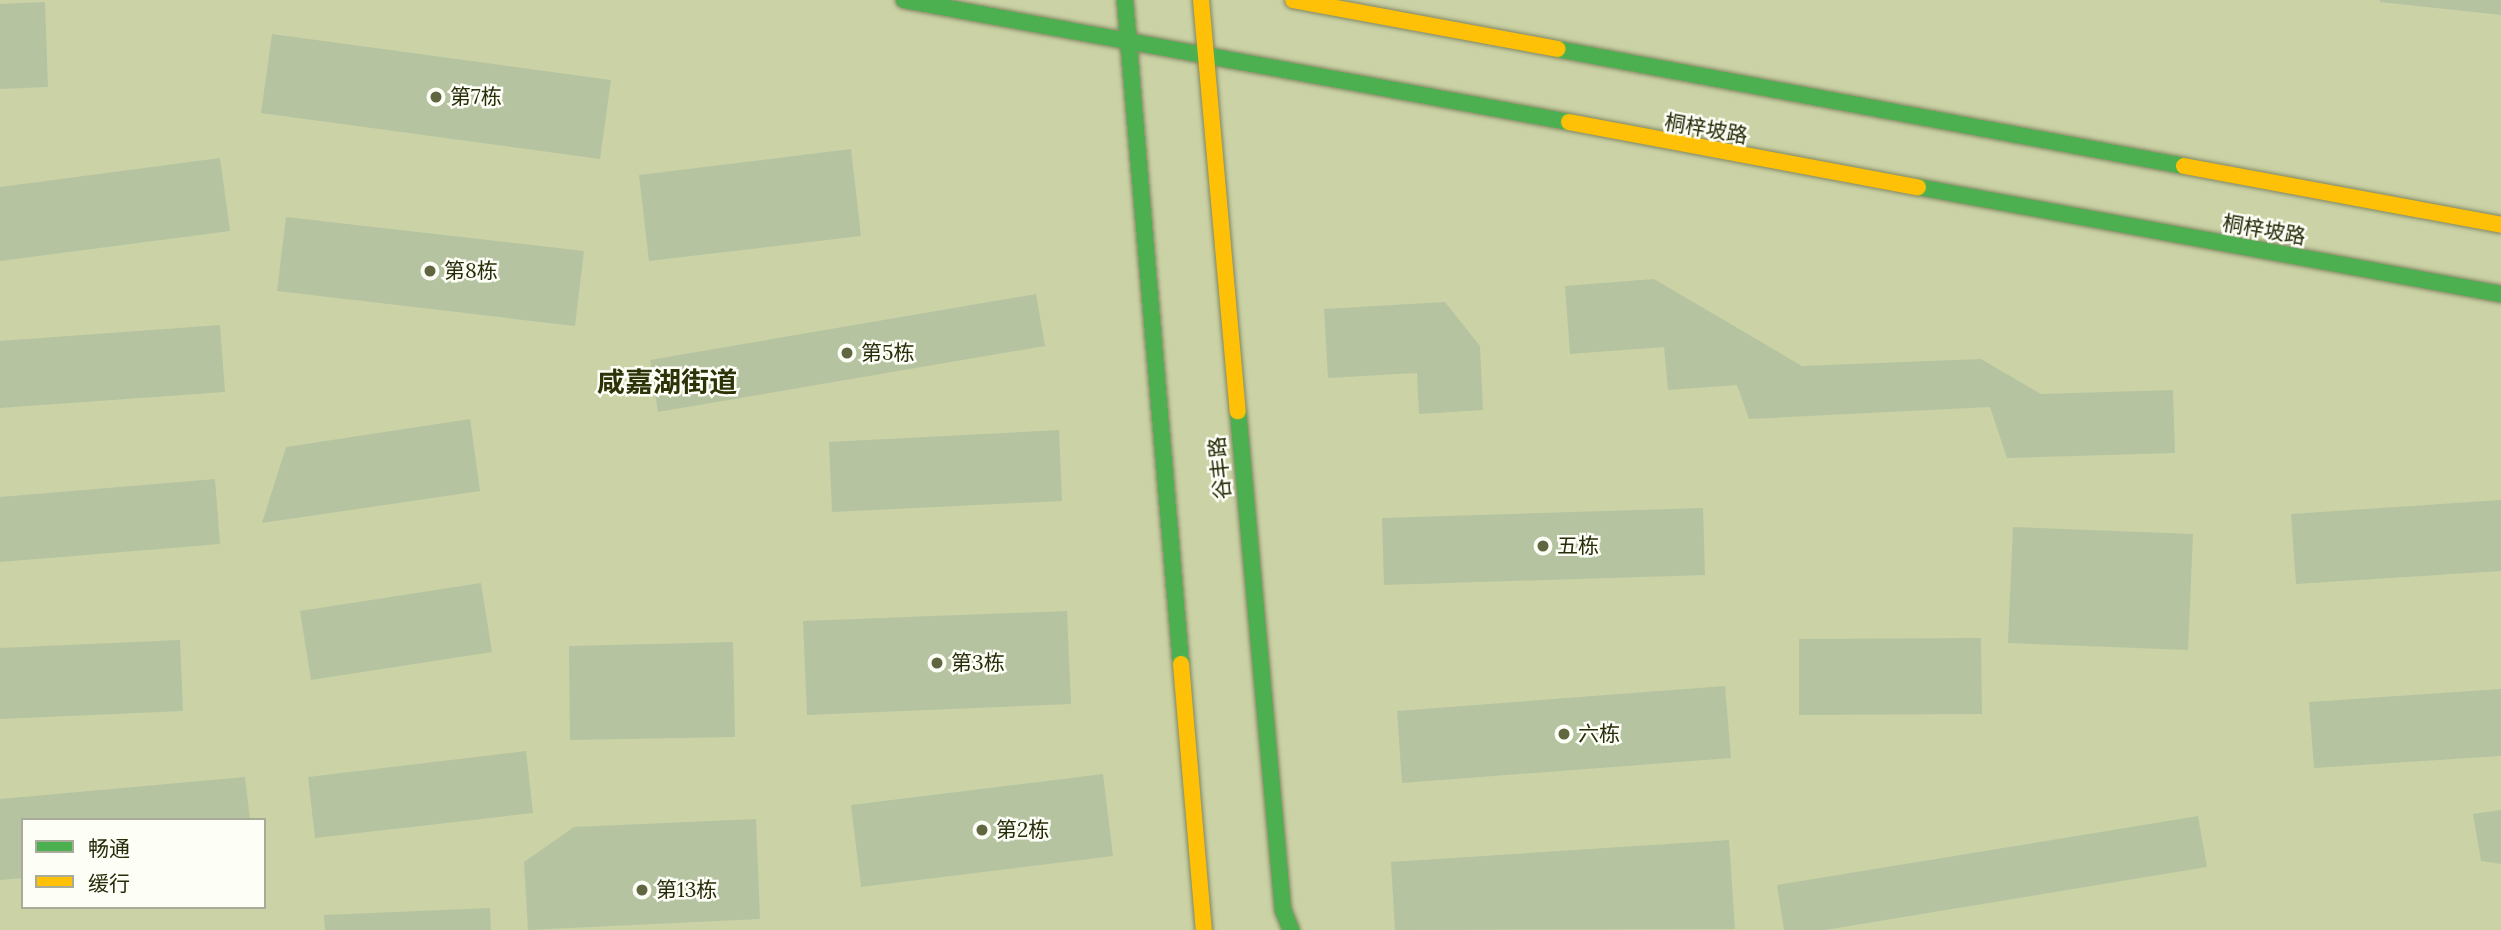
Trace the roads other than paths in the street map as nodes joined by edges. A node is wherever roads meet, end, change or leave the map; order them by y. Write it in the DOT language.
graph roads {
  1 [pos="904,0"];
  2 [pos="1125,0"];
  3 [pos="1201,0"];
  4 [pos="1293,0"];
  5 [pos="1127,43"];
  6 [pos="1201,58"];
  7 [pos="2501,225"];
  8 [pos="2501,294"];
  9 [pos="1204,930"];
  10 [pos="1291,930"];
  1 -- 5 [label="main road, 桐梓坡路"];
  2 -- 5 [label="main road"];
  3 -- 6 [label="main road, 谷丰路"];
  4 -- 7 [label="main road"];
  5 -- 6 [label="main road, 桐梓坡路"];
  5 -- 9 [label="main road"];
  6 -- 8 [label="main road, 桐梓坡路"];
  6 -- 10 [label="main road, 谷丰路"];
}
